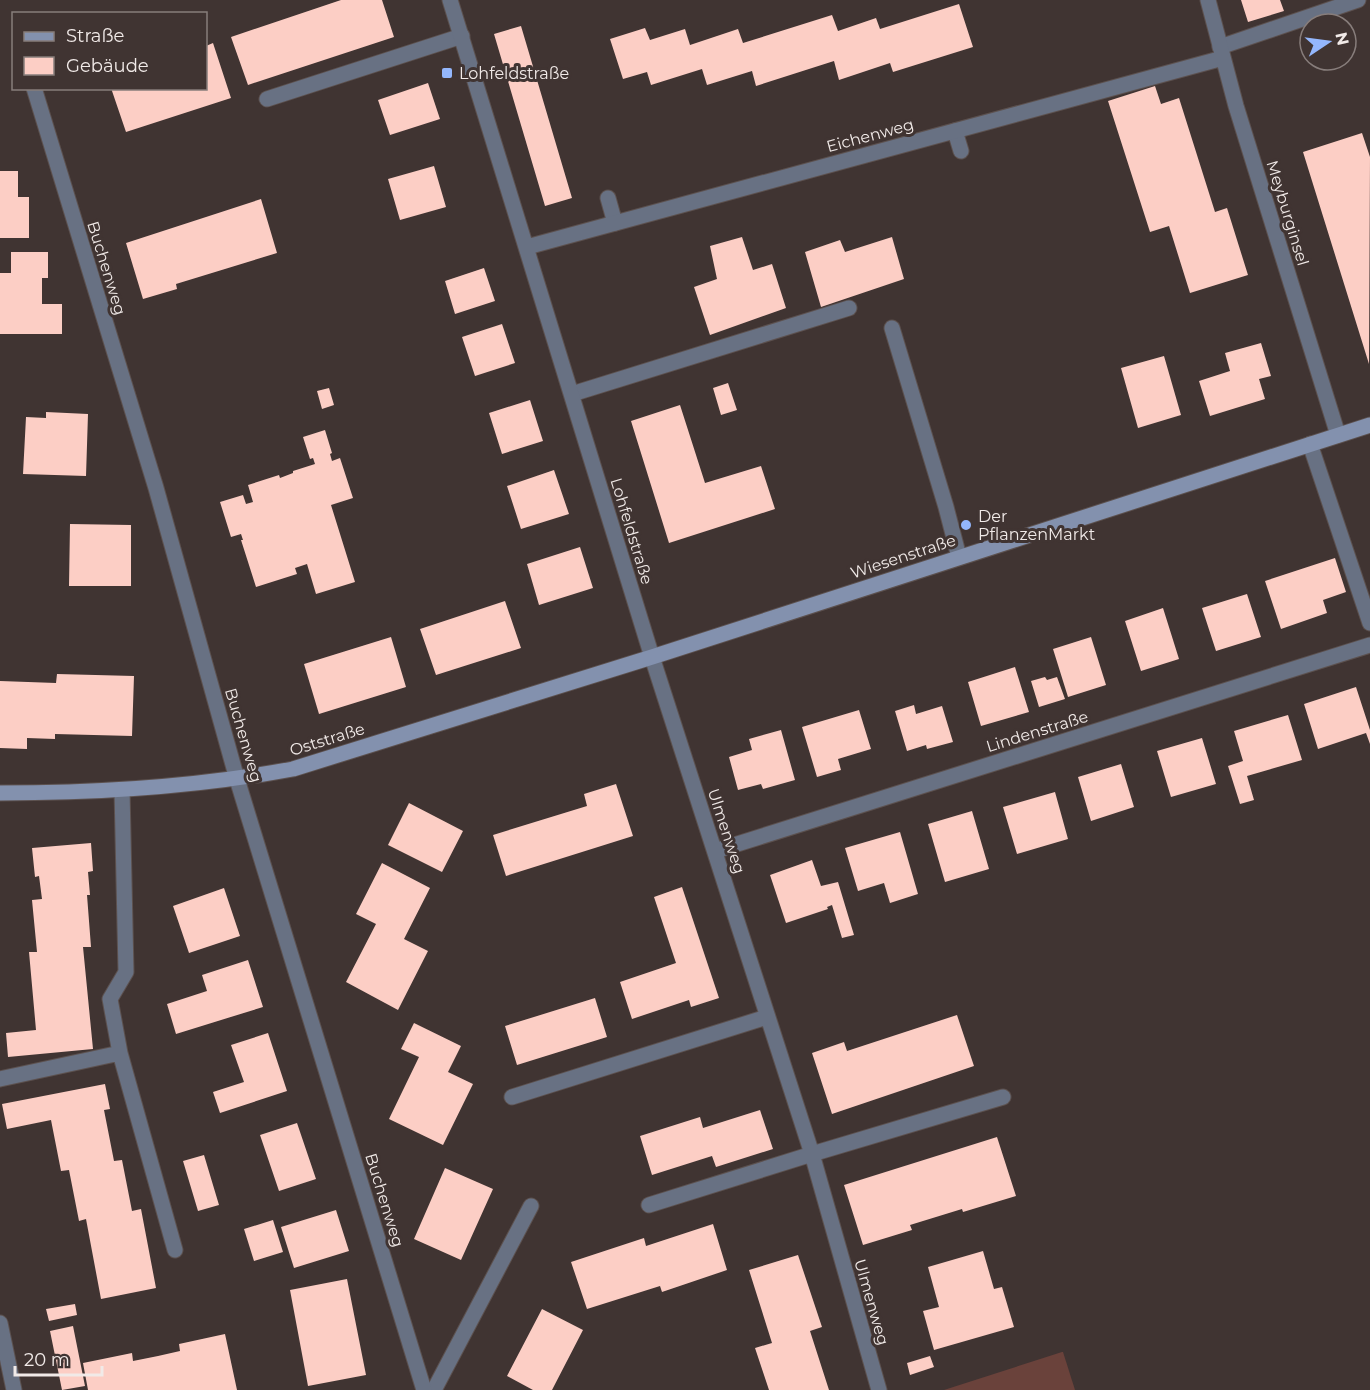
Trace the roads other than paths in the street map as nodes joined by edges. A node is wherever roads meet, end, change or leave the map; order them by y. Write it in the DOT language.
graph roads {
  1 [pos="450,0"];
  2 [pos="1208,0"];
  3 [pos="1358,0"];
  4 [pos="462,36"];
  5 [pos="1222,52"];
  6 [pos="35,90"];
  7 [pos="267,99"];
  8 [pos="955,131"];
  9 [pos="961,151"];
  10 [pos="608,198"];
  11 [pos="615,223"];
  12 [pos="527,247"];
  13 [pos="849,308"];
  14 [pos="892,328"];
  15 [pos="572,394"];
  16 [pos="1370,425"];
  17 [pos="1338,435"];
  18 [pos="1310,444"];
  19 [pos="959,557"];
  20 [pos="1370,623"];
  21 [pos="1370,645"];
  22 [pos="652,657"];
  23 [pos="237,779"];
  24 [pos="122,790"];
  25 [pos="0,793"];
  26 [pos="715,851"];
  27 [pos="767,1017"];
  28 [pos="120,1053"];
  29 [pos="0,1079"];
  30 [pos="1003,1097"];
  31 [pos="512,1098"];
  32 [pos="812,1154"];
  33 [pos="649,1205"];
  34 [pos="531,1206"];
  35 [pos="176,1251"];
  36 [pos="0,1323"];
  37 [pos="14,1390"];
  38 [pos="424,1390"];
  39 [pos="434,1390"];
  40 [pos="879,1390"];
  1 -- 4 [label="street, Lohfeldstraße"];
  2 -- 5 [label="street, Meyburginsel"];
  3 -- 5 [label="street, Eichenweg"];
  4 -- 7 [label="street"];
  4 -- 12 [label="street, Lohfeldstraße"];
  5 -- 8 [label="street, Eichenweg"];
  5 -- 17 [label="street, Meyburginsel"];
  6 -- 23 [label="street, Buchenweg"];
  8 -- 9 [label="street"];
  8 -- 11 [label="street, Eichenweg"];
  10 -- 11 [label="street"];
  11 -- 12 [label="street, Eichenweg"];
  12 -- 15 [label="street, Lohfeldstraße"];
  13 -- 15 [label="street"];
  14 -- 19 [label="street"];
  15 -- 22 [label="street, Lohfeldstraße"];
  16 -- 17 [label="main road, Wiesenstraße"];
  17 -- 18 [label="main road, Wiesenstraße"];
  18 -- 19 [label="main road, Wiesenstraße"];
  18 -- 20 [label="street"];
  19 -- 22 [label="main road, Wiesenstraße"];
  21 -- 26 [label="street, Lindenstraße"];
  22 -- 23 [label="main road, Oststraße"];
  22 -- 26 [label="street, Ulmenweg"];
  23 -- 24 [label="main road, Oststraße"];
  23 -- 38 [label="street, Buchenweg"];
  24 -- 25 [label="main road, Oststraße"];
  24 -- 28 [label="street"];
  26 -- 27 [label="street, Ulmenweg"];
  27 -- 31 [label="street"];
  27 -- 32 [label="street, Ulmenweg"];
  28 -- 29 [label="street"];
  28 -- 35 [label="street"];
  30 -- 32 [label="street"];
  32 -- 33 [label="street"];
  32 -- 40 [label="street, Ulmenweg"];
  34 -- 39 [label="street"];
  36 -- 37 [label="street"];
}
